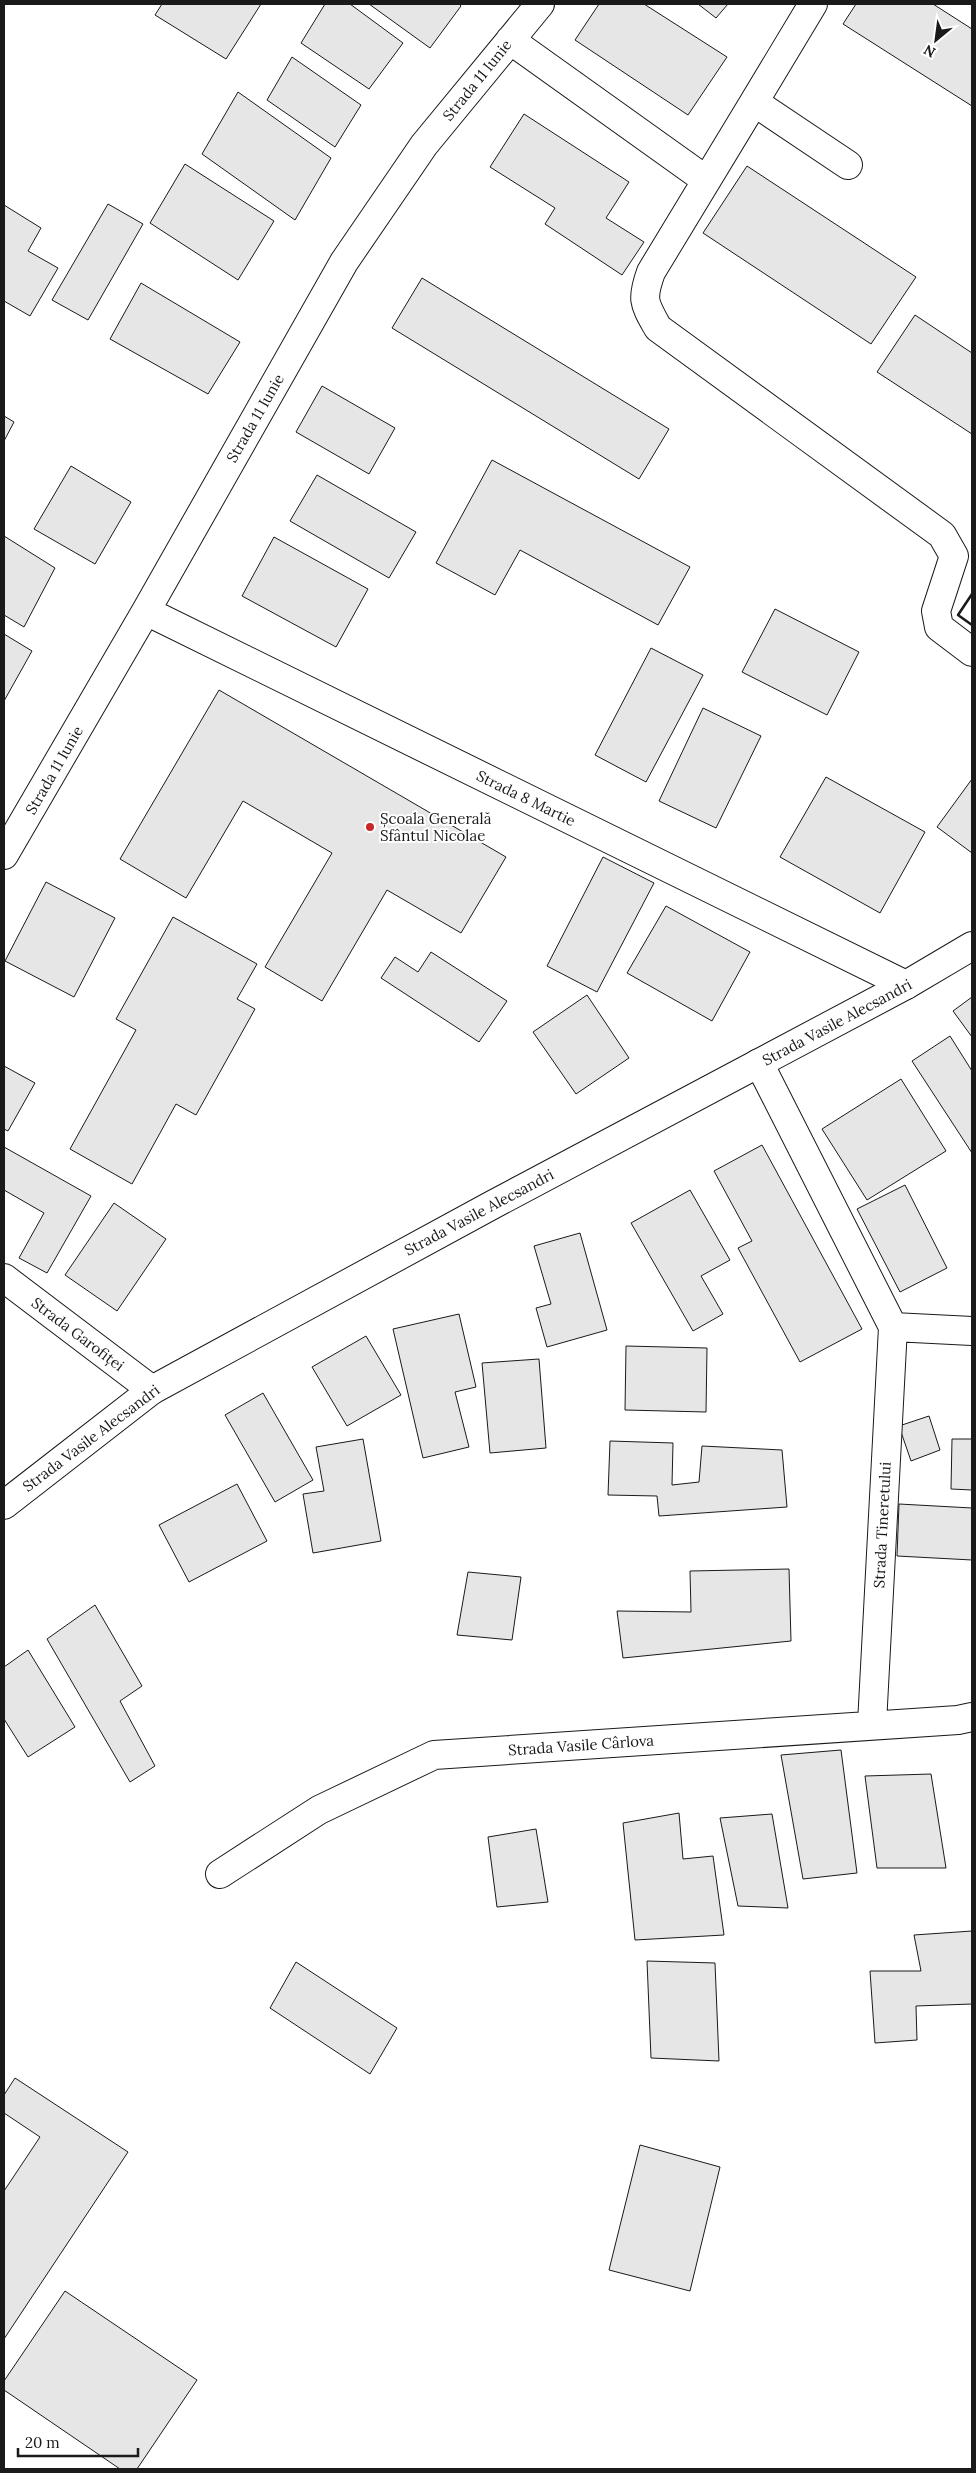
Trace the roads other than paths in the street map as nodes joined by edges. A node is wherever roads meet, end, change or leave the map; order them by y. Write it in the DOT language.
graph roads {
  1 [pos="540,4"];
  2 [pos="813,4"];
  3 [pos="510,40"];
  4 [pos="754,102"];
  5 [pos="848,165"];
  6 [pos="706,180"];
  7 [pos="146,611"];
  8 [pos="972,652"];
  9 [pos="4,855"];
  10 [pos="972,946"];
  11 [pos="906,985"];
  12 [pos="759,1063"];
  13 [pos="4,1278"];
  14 [pos="893,1327"];
  15 [pos="972,1331"];
  16 [pos="152,1390"];
  17 [pos="4,1505"];
  18 [pos="972,1716"];
  19 [pos="872,1724"];
  20 [pos="220,1874"];
  1 -- 3 [label="street, Strada 11 Iunie"];
  2 -- 4 [label="street"];
  3 -- 6 [label="street"];
  3 -- 7 [label="street, Strada 11 Iunie"];
  4 -- 5 [label="street"];
  4 -- 6 [label="street"];
  6 -- 8 [label="street"];
  7 -- 9 [label="street, Strada 11 Iunie"];
  7 -- 11 [label="street, Strada 8 Martie"];
  10 -- 11 [label="street, Strada Vasile Alecsandri"];
  11 -- 12 [label="street, Strada Vasile Alecsandri"];
  12 -- 14 [label="street, Strada Tineretului"];
  12 -- 16 [label="street, Strada Vasile Alecsandri"];
  13 -- 16 [label="street, Strada Garofiței"];
  14 -- 15 [label="street"];
  14 -- 19 [label="street, Strada Tineretului"];
  16 -- 17 [label="street, Strada Vasile Alecsandri"];
  18 -- 19 [label="street, Strada Vasile Cârlova"];
  19 -- 20 [label="street, Strada Vasile Cârlova"];
}
